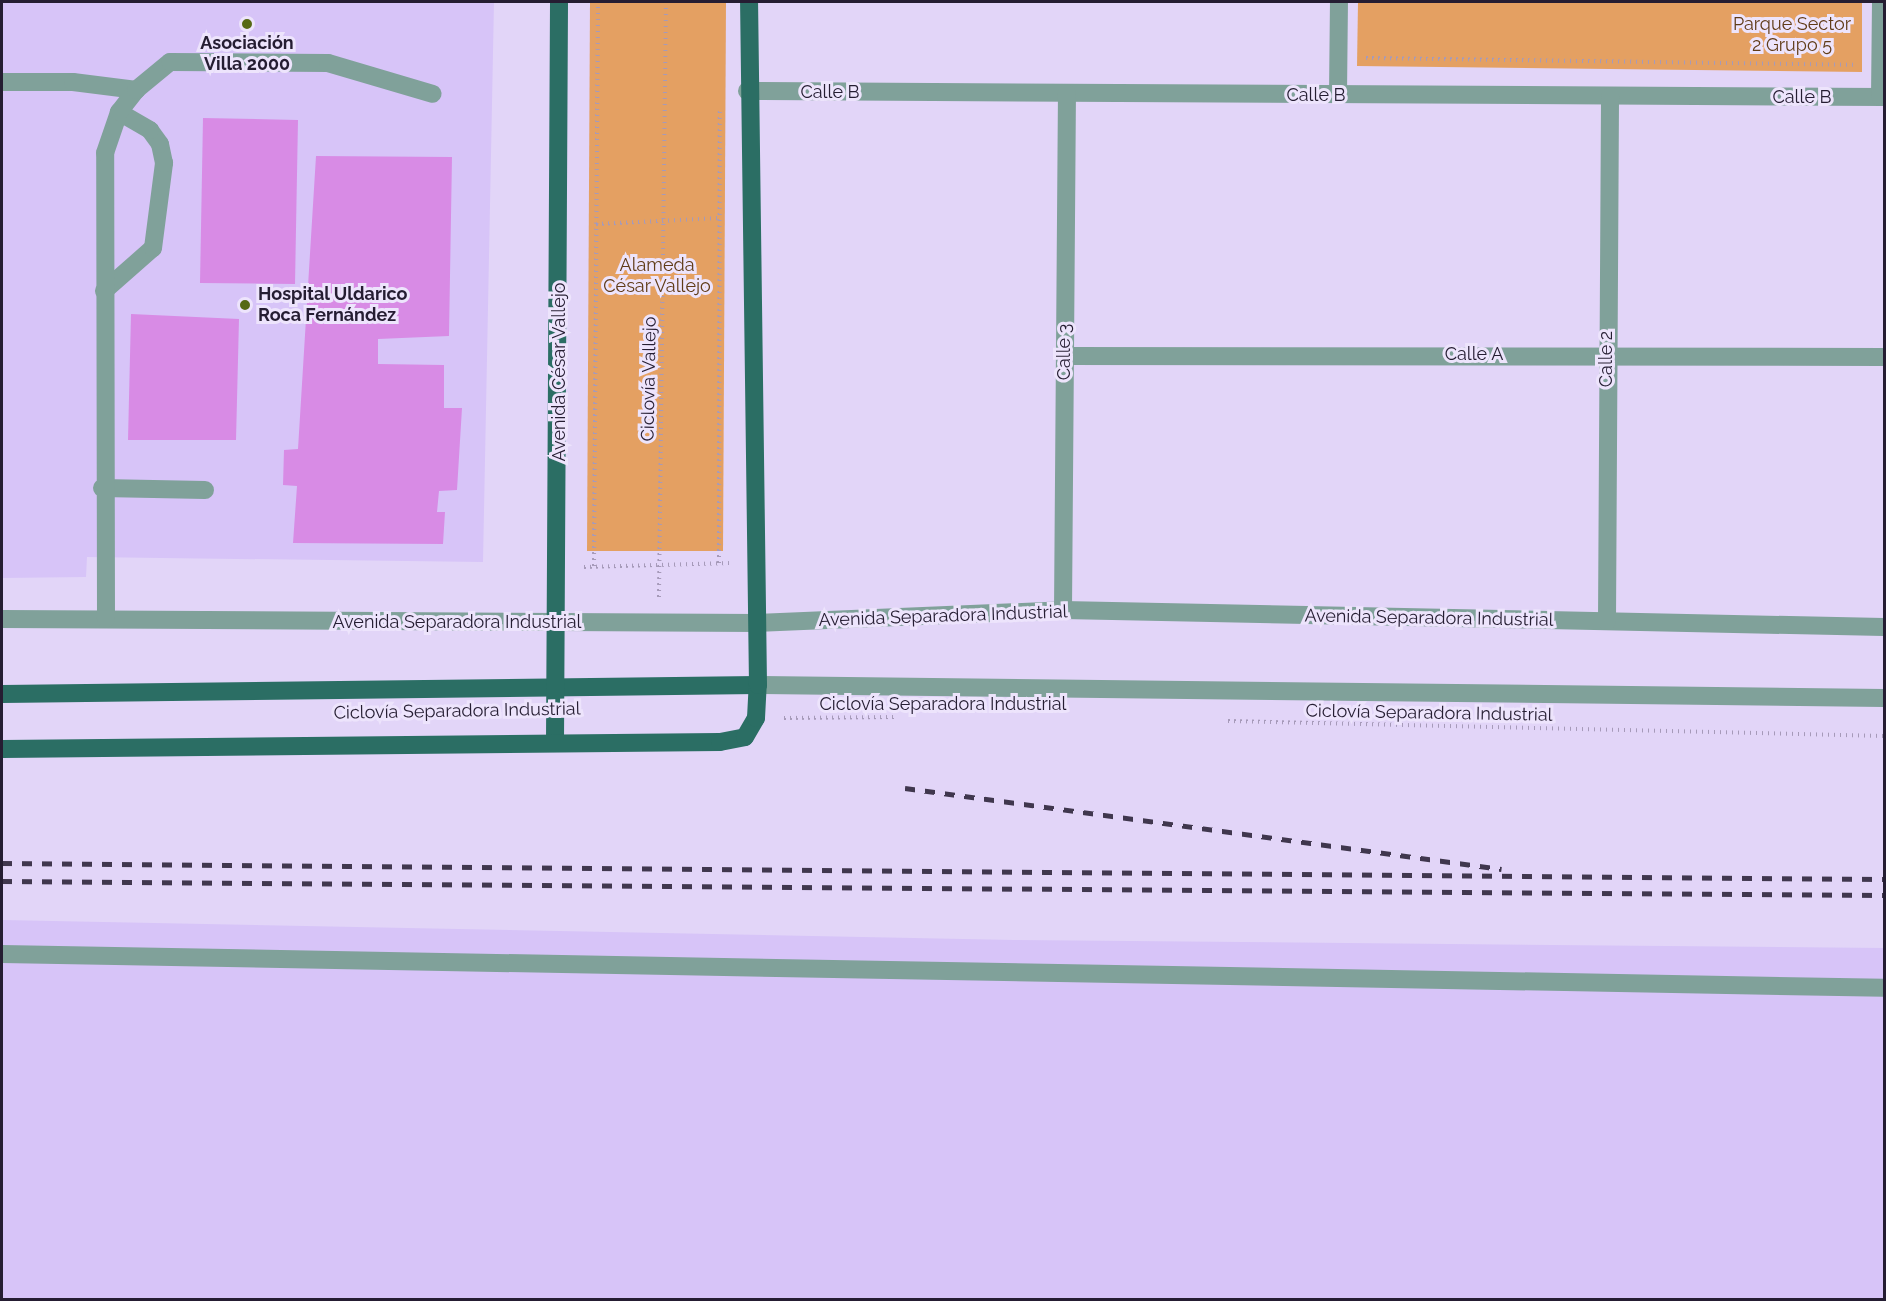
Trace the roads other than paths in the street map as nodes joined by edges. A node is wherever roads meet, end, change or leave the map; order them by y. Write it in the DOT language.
graph roads {
  1 [pos="560,2"];
  2 [pos="749,2"];
  3 [pos="1339,2"];
  4 [pos="1881,2"];
  5 [pos="2,82"];
  6 [pos="136,90"];
  7 [pos="747,91"];
  8 [pos="1067,93"];
  9 [pos="433,94"];
  10 [pos="1338,95"];
  11 [pos="1610,96"];
  12 [pos="1882,98"];
  13 [pos="119,112"];
  14 [pos="104,291"];
  15 [pos="1606,354"];
  16 [pos="1064,356"];
  17 [pos="1884,357"];
  18 [pos="102,488"];
  19 [pos="205,490"];
  20 [pos="1063,610"];
  21 [pos="2,619"];
  22 [pos="106,619"];
  23 [pos="1607,621"];
  24 [pos="556,622"];
  25 [pos="758,623"];
  26 [pos="1884,627"];
  27 [pos="559,685"];
  28 [pos="758,686"];
  29 [pos="2,694"];
  30 [pos="1884,698"];
  31 [pos="555,743"];
  32 [pos="2,749"];
  33 [pos="2,954"];
  34 [pos="1884,988"];
  1 -- 24 [label="main road, Avenida César Vallejo"];
  2 -- 7 [label="main road"];
  3 -- 10 [label="street"];
  4 -- 12 [label="street"];
  5 -- 6 [label="street"];
  6 -- 9 [label="street"];
  6 -- 13 [label="street"];
  7 -- 8 [label="street, Calle B"];
  7 -- 25 [label="main road"];
  8 -- 10 [label="street, Calle B"];
  8 -- 16 [label="street, Calle 3"];
  10 -- 11 [label="street, Calle B"];
  11 -- 12 [label="street, Calle B"];
  11 -- 15 [label="street, Calle 2"];
  13 -- 14 [label="street"];
  13 -- 14 [label="street"];
  14 -- 18 [label="street"];
  15 -- 16 [label="street, Calle A"];
  15 -- 17 [label="street, Calle A"];
  15 -- 23 [label="street, Calle 2"];
  16 -- 20 [label="street, Calle 3"];
  18 -- 19 [label="street"];
  18 -- 22 [label="street"];
  20 -- 23 [label="street, Avenida Separadora Industrial"];
  20 -- 25 [label="street, Avenida Separadora Industrial"];
  21 -- 22 [label="street, Avenida Separadora Industrial"];
  22 -- 24 [label="street, Avenida Separadora Industrial"];
  23 -- 26 [label="street, Avenida Separadora Industrial"];
  24 -- 25 [label="street, Avenida Separadora Industrial"];
  24 -- 27 [label="main road, Avenida César Vallejo"];
  25 -- 28 [label="main road"];
  27 -- 28 [label="main road"];
  27 -- 29 [label="main road"];
  27 -- 31 [label="main road, Avenida César Vallejo"];
  28 -- 30 [label="street"];
  28 -- 31 [label="main road"];
  31 -- 32 [label="main road"];
  33 -- 34 [label="street"];
}
